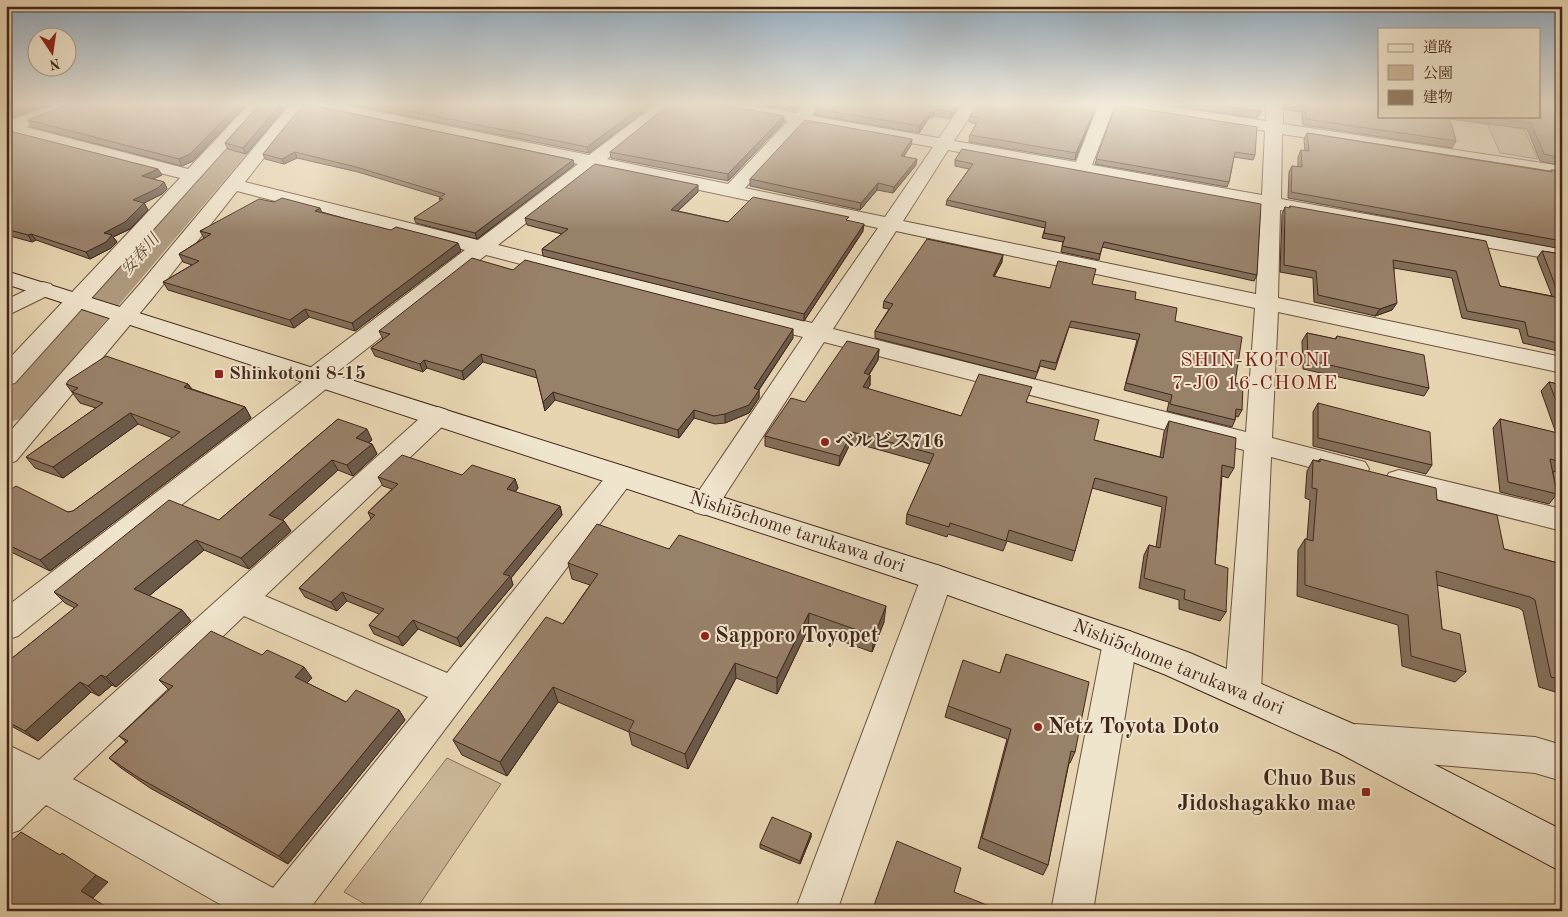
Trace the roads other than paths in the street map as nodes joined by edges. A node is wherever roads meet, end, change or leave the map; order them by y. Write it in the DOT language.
graph roads {
  1 [pos="77,146"];
  2 [pos="218,146"];
  3 [pos="264,146"];
  4 [pos="525,146"];
  5 [pos="613,146"];
  6 [pos="775,146"];
  7 [pos="943,146"];
  8 [pos="954,146"];
  9 [pos="1091,146"];
  10 [pos="1272,146"];
  11 [pos="1430,146"];
  12 [pos="592,162"];
  13 [pos="1082,169"];
  14 [pos="1562,172"];
  15 [pos="191,175"];
  16 [pos="232,184"];
  17 [pos="732,191"];
  18 [pos="1269,202"];
  19 [pos="891,224"];
  20 [pos="483,248"];
  21 [pos="1562,255"];
  22 [pos="6,277"];
  23 [pos="43,289"];
  24 [pos="1267,303"];
  25 [pos="100,308"];
  26 [pos="6,309"];
  27 [pos="816,334"];
  28 [pos="1562,365"];
  29 [pos="6,377"];
  30 [pos="319,378"];
  31 [pos="438,416"];
  32 [pos="1257,444"];
  33 [pos="6,454"];
  34 [pos="622,476"];
  35 [pos="704,504"];
  36 [pos="1562,520"];
  37 [pos="938,578"];
  38 [pos="240,599"];
  39 [pos="6,626"];
  40 [pos="1120,642"];
  41 [pos="454,692"];
  42 [pos="1243,692"];
  43 [pos="1352,741"];
  44 [pos="6,762"];
  45 [pos="1562,763"];
  46 [pos="42,783"];
  47 [pos="6,816"];
  48 [pos="1562,852"];
  49 [pos="273,911"];
  50 [pos="282,911"];
  51 [pos="816,911"];
  52 [pos="1072,911"];
  1 -- 15 [label="street"];
  2 -- 15 [label="street"];
  3 -- 16 [label="street"];
  4 -- 12 [label="street"];
  5 -- 12 [label="street"];
  6 -- 17 [label="street"];
  7 -- 19 [label="street"];
  8 -- 13 [label="street"];
  9 -- 13 [label="street"];
  10 -- 18 [label="street"];
  11 -- 14 [label="street"];
  12 -- 17 [label="street"];
  12 -- 20 [label="street"];
  13 -- 18 [label="street"];
  15 -- 25 [label="street"];
  16 -- 20 [label="street"];
  16 -- 25 [label="street"];
  17 -- 19 [label="street"];
  18 -- 21 [label="street"];
  18 -- 24 [label="street"];
  19 -- 24 [label="street"];
  19 -- 27 [label="street"];
  20 -- 27 [label="street"];
  20 -- 30 [label="street"];
  22 -- 23 [label="street, Nishi5chome tarukawa dori"];
  23 -- 25 [label="street, Nishi5chome tarukawa dori"];
  23 -- 26 [label="street"];
  24 -- 28 [label="street"];
  24 -- 32 [label="street"];
  25 -- 29 [label="street"];
  25 -- 30 [label="street, Nishi5chome tarukawa dori"];
  25 -- 33 [label="street"];
  27 -- 32 [label="street"];
  27 -- 35 [label="street"];
  30 -- 31 [label="street, Nishi5chome tarukawa dori"];
  30 -- 39 [label="street"];
  31 -- 34 [label="street, Nishi5chome tarukawa dori"];
  31 -- 38 [label="street"];
  32 -- 36 [label="street"];
  32 -- 42 [label="street"];
  34 -- 35 [label="street, Nishi5chome tarukawa dori"];
  34 -- 41 [label="street"];
  35 -- 37 [label="street, Nishi5chome tarukawa dori"];
  37 -- 40 [label="street, Nishi5chome tarukawa dori"];
  37 -- 51 [label="street"];
  38 -- 41 [label="street"];
  38 -- 46 [label="street"];
  40 -- 42 [label="street, Nishi5chome tarukawa dori"];
  40 -- 52 [label="street"];
  41 -- 50 [label="street"];
  42 -- 43 [label="street, Nishi5chome tarukawa dori"];
  43 -- 45 [label="street"];
  43 -- 48 [label="street, Nishi5chome tarukawa dori"];
  44 -- 46 [label="street"];
  46 -- 47 [label="street"];
  46 -- 49 [label="street"];
}
